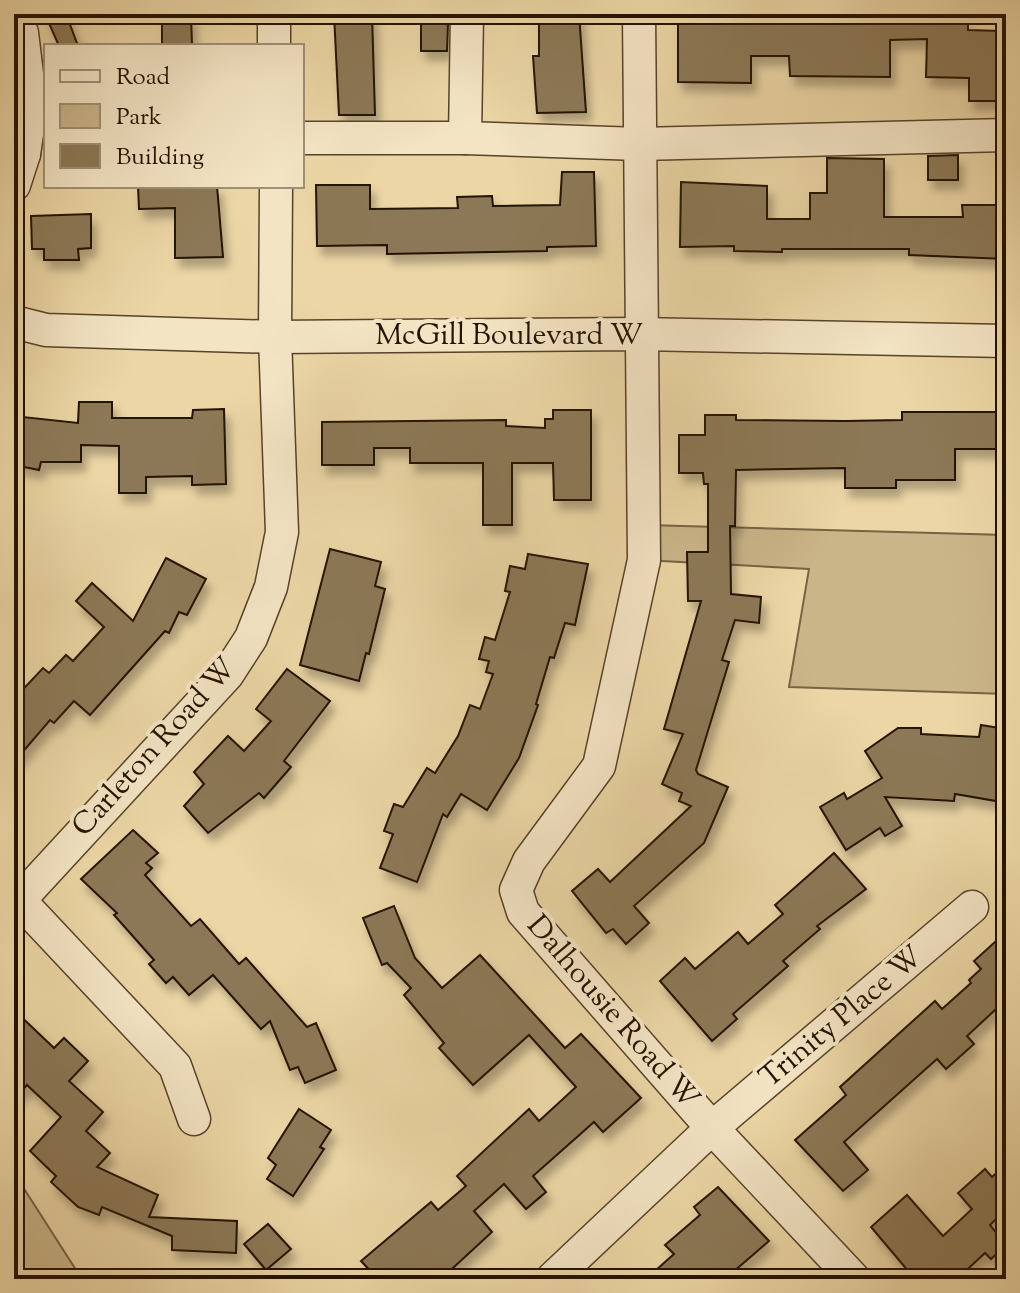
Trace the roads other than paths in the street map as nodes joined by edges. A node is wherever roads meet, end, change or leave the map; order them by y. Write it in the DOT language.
graph roads {
  1 [pos="274,14"];
  2 [pos="467,14"];
  3 [pos="639,14"];
  4 [pos="14,30"];
  5 [pos="274,44"];
  6 [pos="1006,135"];
  7 [pos="304,138"];
  8 [pos="465,138"];
  9 [pos="639,144"];
  10 [pos="19,151"];
  11 [pos="14,185"];
  12 [pos="276,188"];
  13 [pos="14,322"];
  14 [pos="639,334"];
  15 [pos="275,337"];
  16 [pos="1006,341"];
  17 [pos="17,903"];
  18 [pos="972,907"];
  19 [pos="194,1119"];
  20 [pos="712,1128"];
  21 [pos="552,1279"];
  22 [pos="854,1279"];
  1 -- 5 [label="street"];
  2 -- 8 [label="street"];
  3 -- 9 [label="street"];
  4 -- 10 [label="street"];
  6 -- 9 [label="street"];
  7 -- 8 [label="street"];
  8 -- 9 [label="street"];
  9 -- 14 [label="street"];
  10 -- 11 [label="street"];
  12 -- 15 [label="street, Carleton Road W"];
  13 -- 15 [label="street, McGill Boulevard W"];
  14 -- 15 [label="street, McGill Boulevard W"];
  14 -- 16 [label="street, McGill Boulevard W"];
  14 -- 20 [label="street, Dalhousie Road W"];
  15 -- 17 [label="street, Carleton Road W"];
  17 -- 19 [label="street"];
  18 -- 20 [label="street, Trinity Place W"];
  20 -- 21 [label="street, Trinity Place W"];
  20 -- 22 [label="street, Dalhousie Road W"];
}
